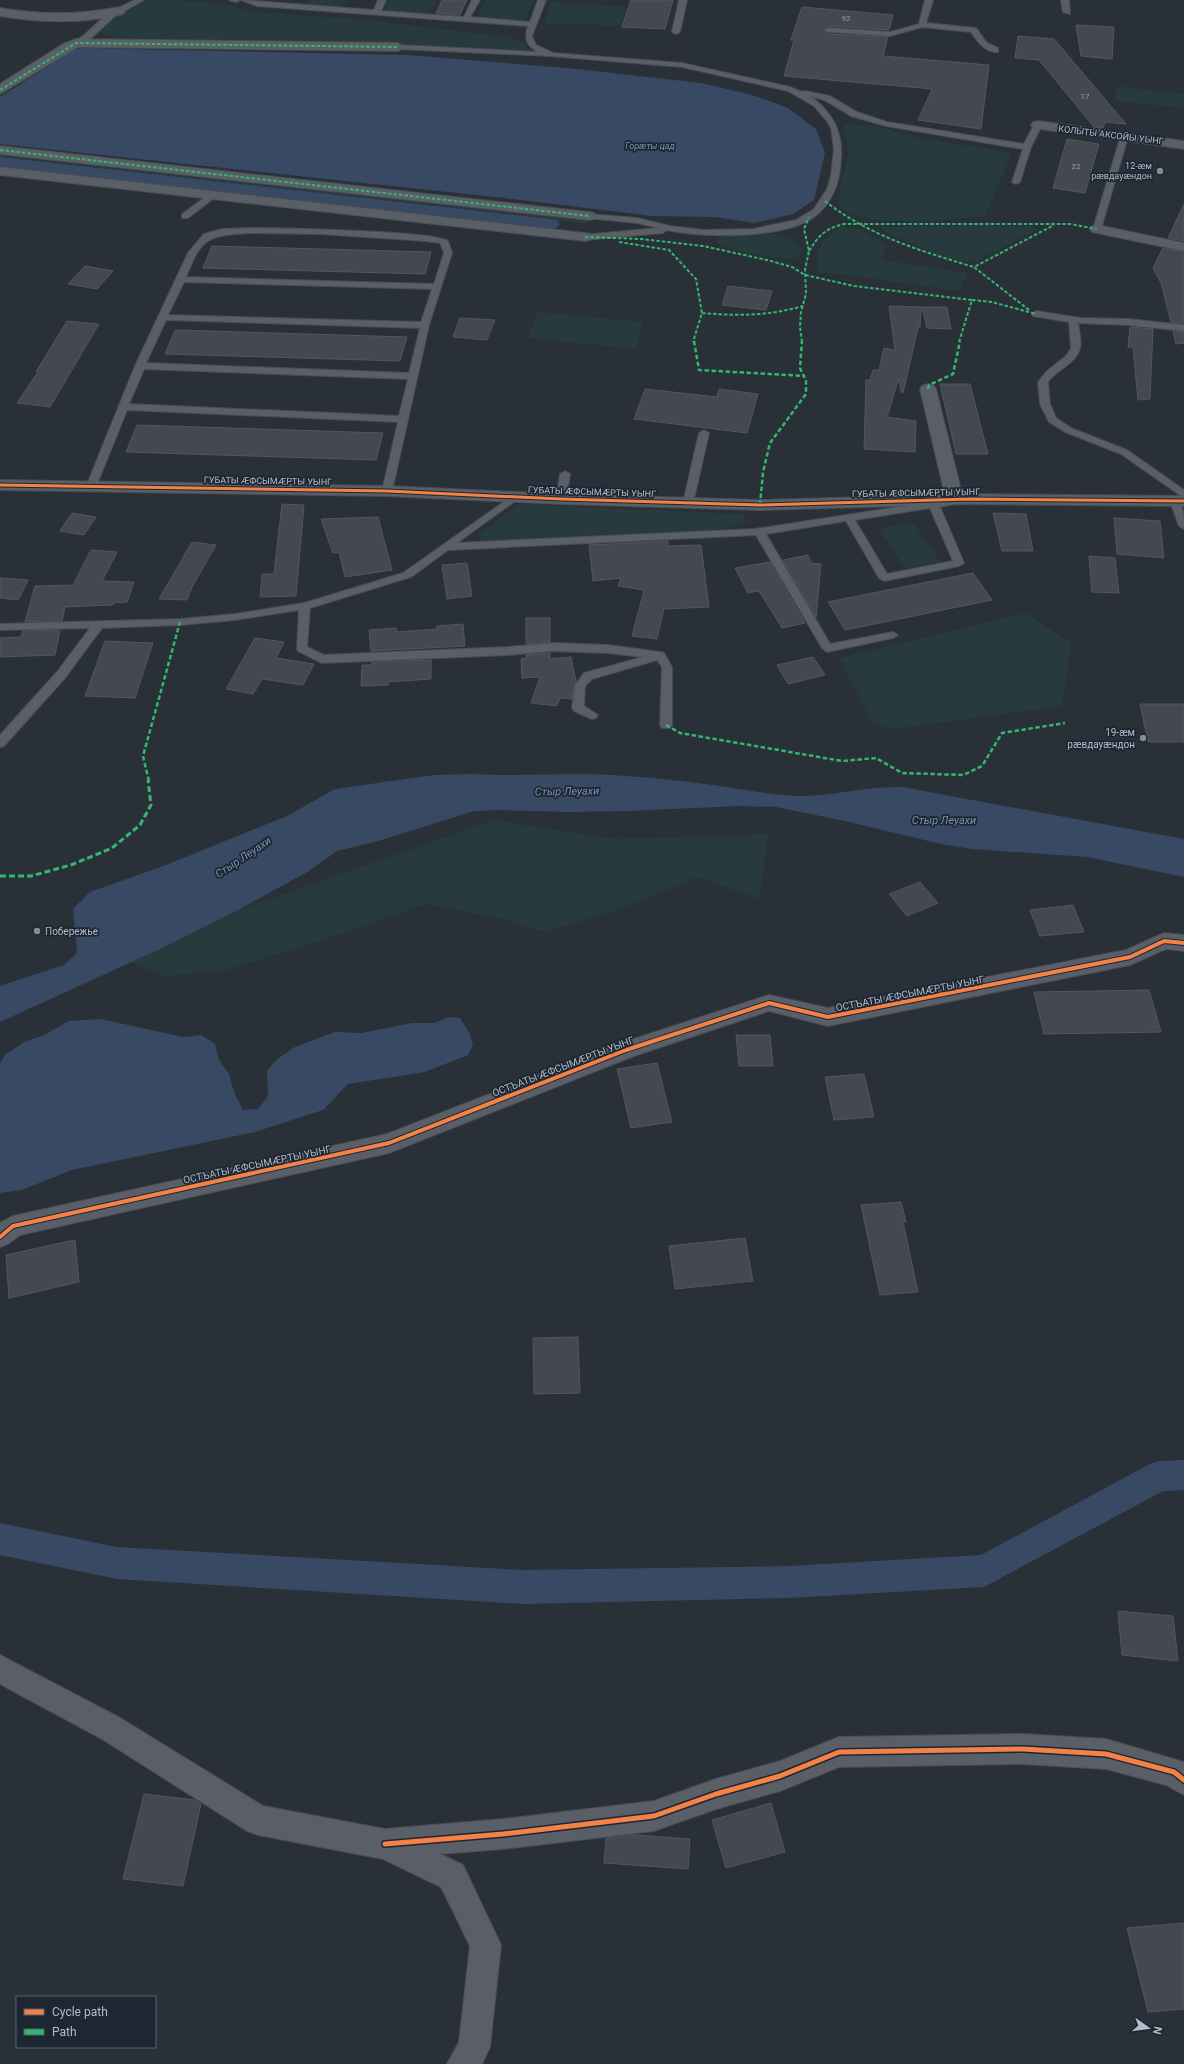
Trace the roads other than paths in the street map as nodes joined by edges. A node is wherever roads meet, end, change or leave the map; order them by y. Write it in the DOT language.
graph roads {
  1 [pos="140,0"];
  2 [pos="245,0"];
  3 [pos="382,0"];
  4 [pos="476,0"];
  5 [pos="542,0"];
  6 [pos="683,0"];
  7 [pos="929,0"];
  8 [pos="1065,0"];
  9 [pos="119,11"];
  10 [pos="0,12"];
  11 [pos="1067,12"];
  12 [pos="376,13"];
  13 [pos="466,19"];
  14 [pos="533,24"];
  15 [pos="922,25"];
  16 [pos="828,30"];
  17 [pos="676,32"];
  18 [pos="76,43"];
  19 [pos="398,47"];
  20 [pos="995,50"];
  21 [pos="553,55"];
  22 [pos="790,89"];
  23 [pos="0,90"];
  24 [pos="1038,126"];
  25 [pos="1124,137"];
  26 [pos="1184,145"];
  27 [pos="1027,147"];
  28 [pos="0,150"];
  29 [pos="0,171"];
  30 [pos="1016,182"];
  31 [pos="214,195"];
  32 [pos="185,216"];
  33 [pos="589,216"];
  34 [pos="672,229"];
  35 [pos="1097,229"];
  36 [pos="585,237"];
  37 [pos="1184,247"];
  38 [pos="182,279"];
  39 [pos="438,287"];
  40 [pos="1036,314"];
  41 [pos="163,317"];
  42 [pos="1073,320"];
  43 [pos="425,325"];
  44 [pos="1184,328"];
  45 [pos="140,366"];
  46 [pos="413,376"];
  47 [pos="928,389"];
  48 [pos="123,407"];
  49 [pos="404,419"];
  50 [pos="704,433"];
  51 [pos="566,474"];
  52 [pos="0,485"];
  53 [pos="91,487"];
  54 [pos="387,491"];
  55 [pos="516,497"];
  56 [pos="561,499"];
  57 [pos="1181,499"];
  58 [pos="962,500"];
  59 [pos="688,503"];
  60 [pos="934,505"];
  61 [pos="849,518"];
  62 [pos="1184,526"];
  63 [pos="759,532"];
  64 [pos="446,547"];
  65 [pos="305,606"];
  66 [pos="99,624"];
  67 [pos="0,627"];
  68 [pos="893,635"];
  69 [pos="660,656"];
  70 [pos="592,715"];
  71 [pos="666,725"];
  72 [pos="0,743"];
  73 [pos="1184,943"];
  74 [pos="0,1237"];
  75 [pos="0,1669"];
  76 [pos="1184,1780"];
  77 [pos="385,1844"];
  78 [pos="463,2064"];
  1 -- 9 [label="lane"];
  2 -- 12 [label="lane"];
  3 -- 12 [label="lane"];
  4 -- 13 [label="lane"];
  5 -- 14 [label="lane"];
  6 -- 17 [label="lane"];
  7 -- 15 [label="lane"];
  8 -- 11 [label="lane"];
  9 -- 10 [label="street"];
  9 -- 18 [label="lane"];
  12 -- 13 [label="lane"];
  13 -- 14 [label="lane"];
  14 -- 21 [label="lane"];
  15 -- 16 [label="lane"];
  15 -- 20 [label="lane"];
  18 -- 19 [label="street"];
  18 -- 23 [label="street"];
  19 -- 21 [label="lane"];
  21 -- 22 [label="lane"];
  22 -- 27 [label="lane"];
  22 -- 34 [label="lane"];
  24 -- 25 [label="street, КОЛЫТЫ АКСОЙЫ УЫНГ"];
  24 -- 27 [label="lane"];
  25 -- 26 [label="street, КОЛЫТЫ АКСОЙЫ УЫНГ"];
  25 -- 35 [label="lane"];
  27 -- 30 [label="lane"];
  28 -- 33 [label="street"];
  29 -- 31 [label="street"];
  31 -- 32 [label="lane"];
  31 -- 36 [label="street"];
  33 -- 34 [label="lane"];
  34 -- 36 [label="lane"];
  35 -- 37 [label="street"];
  38 -- 39 [label="lane"];
  38 -- 39 [label="lane"];
  38 -- 41 [label="lane"];
  39 -- 43 [label="lane"];
  40 -- 42 [label="lane"];
  41 -- 43 [label="lane"];
  41 -- 45 [label="lane"];
  42 -- 44 [label="lane"];
  42 -- 57 [label="lane"];
  43 -- 46 [label="lane"];
  45 -- 46 [label="lane"];
  45 -- 48 [label="lane"];
  46 -- 49 [label="lane"];
  47 -- 58 [label="street"];
  48 -- 49 [label="lane"];
  48 -- 53 [label="lane"];
  49 -- 54 [label="lane"];
  50 -- 59 [label="lane"];
  51 -- 56 [label="lane"];
  52 -- 53 [label="street, ГУБАТЫ ÆФСЫМÆРТЫ УЫНГ"];
  53 -- 54 [label="street, ГУБАТЫ ÆФСЫМÆРТЫ УЫНГ"];
  54 -- 55 [label="street, ГУБАТЫ ÆФСЫМÆРТЫ УЫНГ"];
  55 -- 56 [label="street, ГУБАТЫ ÆФСЫМÆРТЫ УЫНГ"];
  55 -- 64 [label="lane"];
  56 -- 59 [label="street, ГУБАТЫ ÆФСЫМÆРТЫ УЫНГ"];
  57 -- 58 [label="street, ГУБАТЫ ÆФСЫМÆРТЫ УЫНГ"];
  57 -- 62 [label="lane"];
  58 -- 59 [label="street, ГУБАТЫ ÆФСЫМÆРТЫ УЫНГ"];
  58 -- 60 [label="lane"];
  60 -- 61 [label="lane"];
  60 -- 61 [label="lane"];
  61 -- 63 [label="lane"];
  63 -- 64 [label="lane"];
  63 -- 68 [label="lane"];
  64 -- 65 [label="lane"];
  65 -- 66 [label="lane"];
  65 -- 69 [label="lane"];
  66 -- 67 [label="lane"];
  66 -- 72 [label="lane"];
  69 -- 70 [label="lane"];
  69 -- 71 [label="lane"];
  73 -- 74 [label="street, ОСТЪАТЫ ÆФСЫМÆРТЫ УЫНГ"];
  75 -- 77 [label="street"];
  76 -- 77 [label="street"];
  77 -- 78 [label="street"];
}
